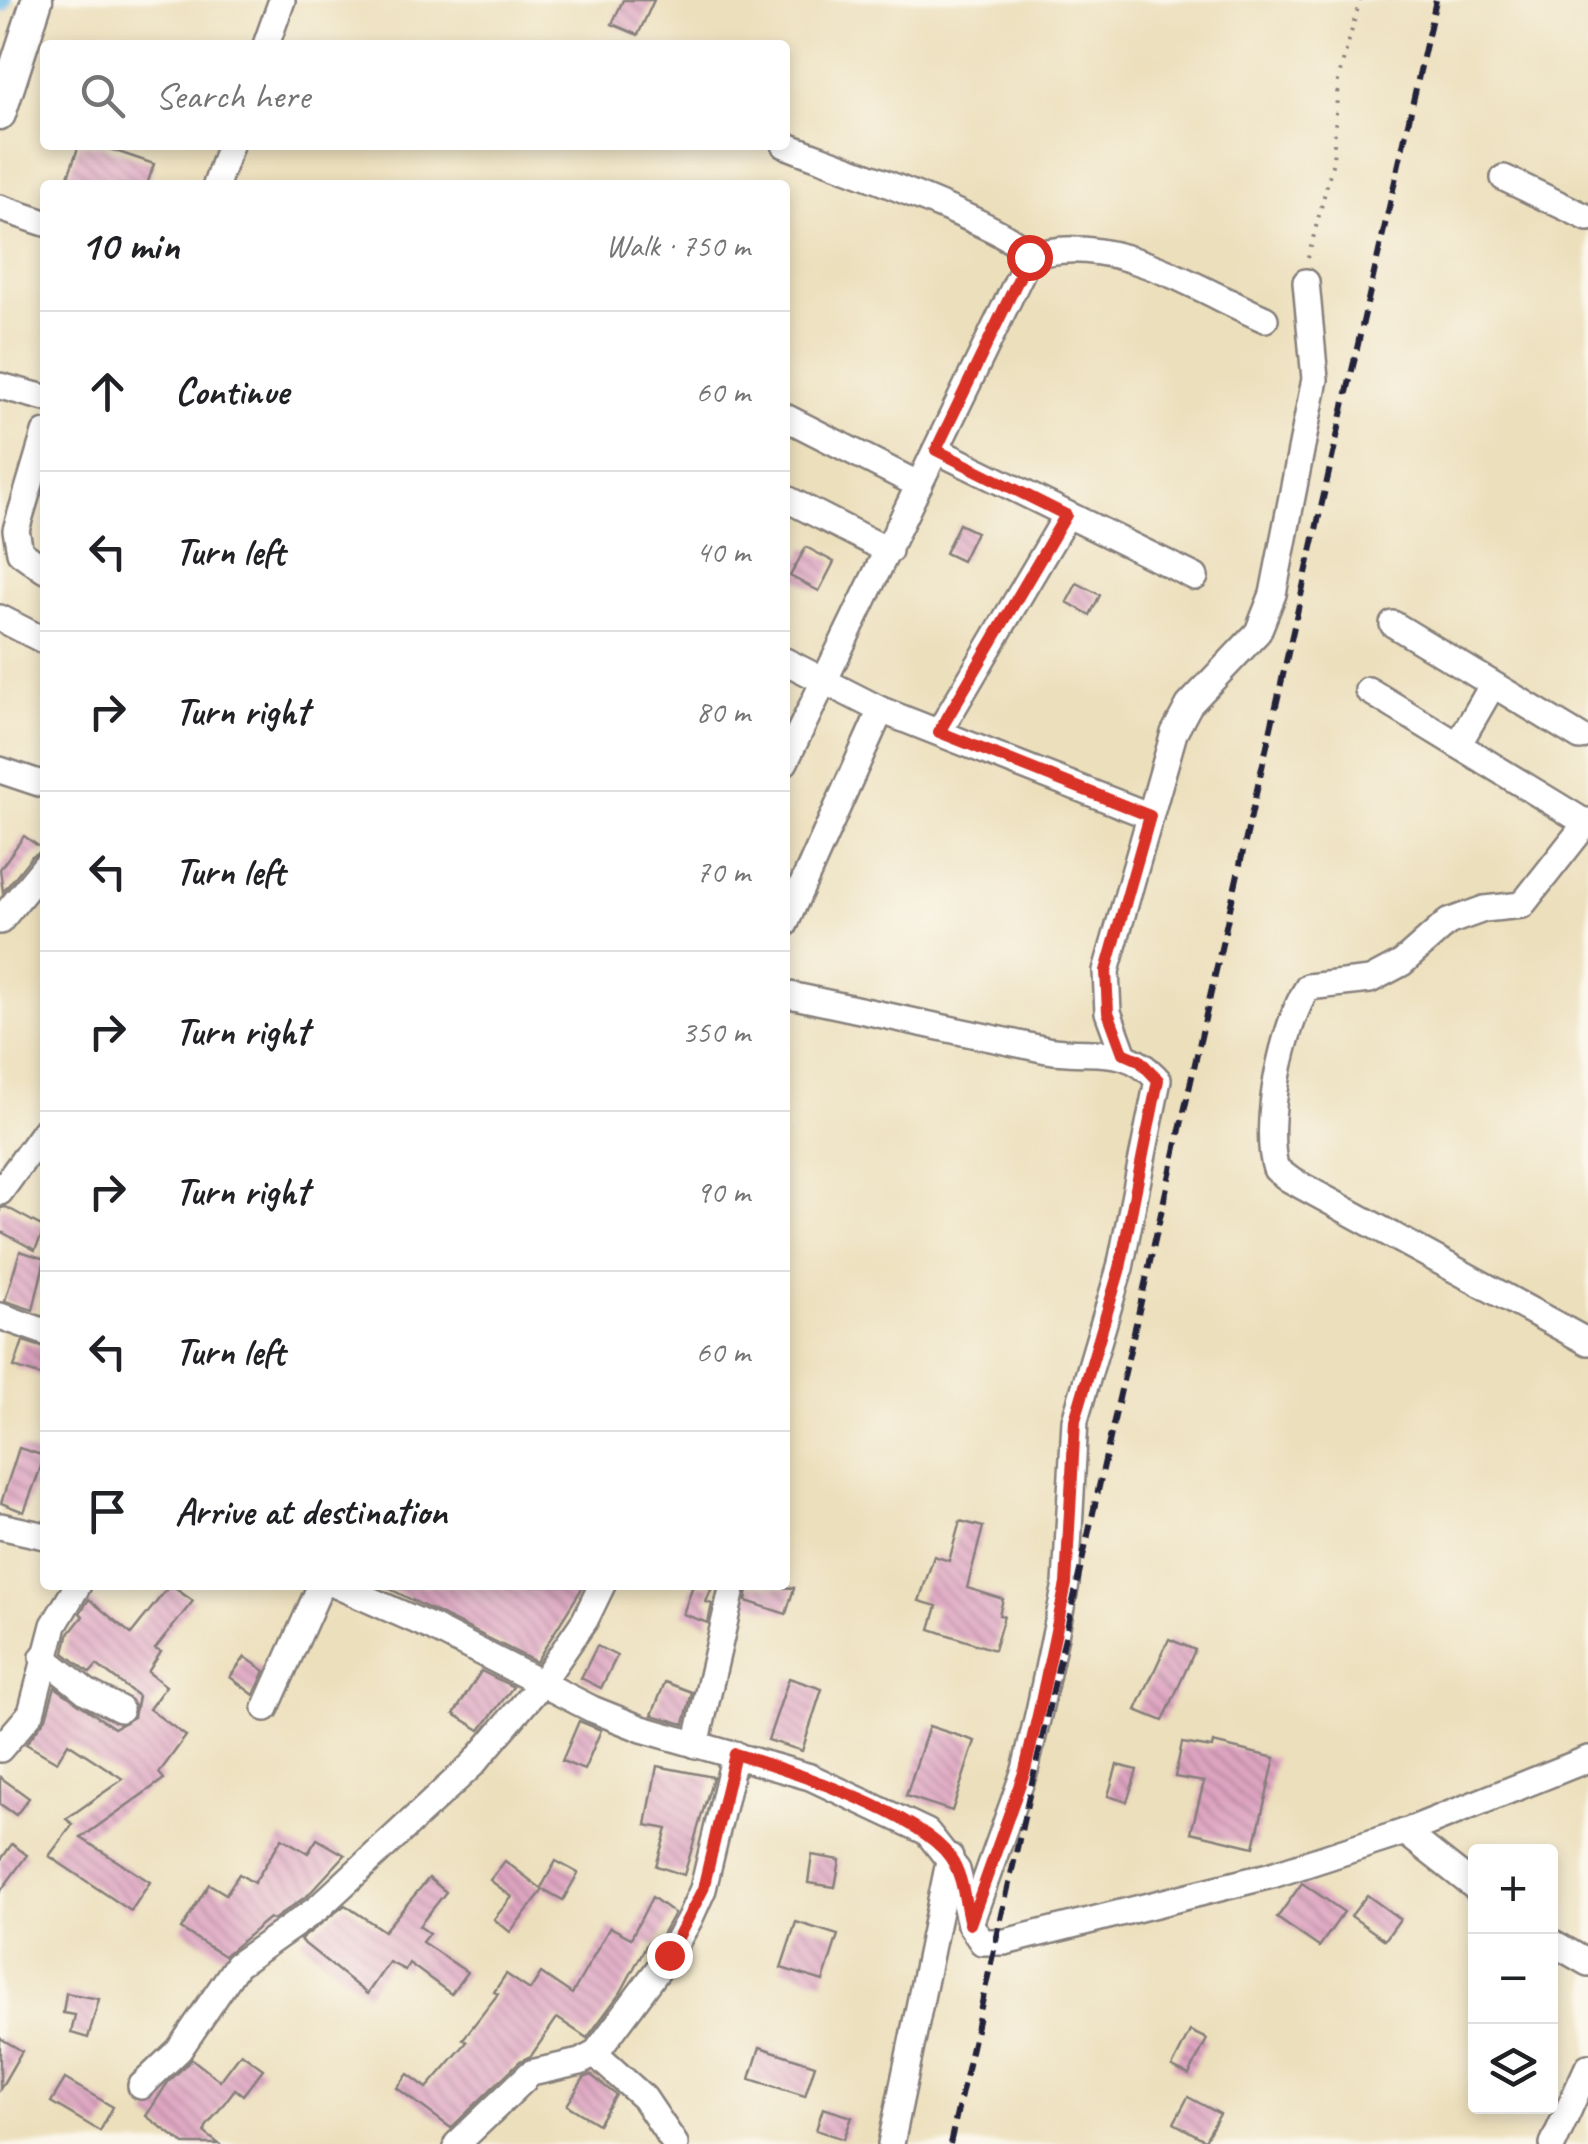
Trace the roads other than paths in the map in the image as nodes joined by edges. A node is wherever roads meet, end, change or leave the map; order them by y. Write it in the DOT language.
graph roads {
  1 [pos="37,0"];
  2 [pos="282,0"];
  3 [pos="268,40"];
  4 [pos="0,114"];
  5 [pos="790,147"];
  6 [pos="228,150"];
  7 [pos="1504,178"];
  8 [pos="218,180"];
  9 [pos="0,208"];
  10 [pos="1588,218"];
  11 [pos="40,220"];
  12 [pos="1029,257"];
  13 [pos="1306,282"];
  14 [pos="1265,319"];
  15 [pos="0,386"];
  16 [pos="40,397"];
  17 [pos="790,420"];
  18 [pos="936,450"];
  19 [pos="40,451"];
  20 [pos="919,485"];
  21 [pos="790,501"];
  22 [pos="1066,515"];
  23 [pos="889,551"];
  24 [pos="40,566"];
  25 [pos="1195,577"];
  26 [pos="0,618"];
  27 [pos="1393,624"];
  28 [pos="40,638"];
  29 [pos="790,663"];
  30 [pos="827,681"];
  31 [pos="1492,686"];
  32 [pos="1368,690"];
  33 [pos="880,710"];
  34 [pos="939,732"];
  35 [pos="1580,737"];
  36 [pos="1458,745"];
  37 [pos="790,749"];
  38 [pos="1,772"];
  39 [pos="40,784"];
  40 [pos="1150,816"];
  41 [pos="1587,822"];
  42 [pos="40,872"];
  43 [pos="790,913"];
  44 [pos="0,921"];
  45 [pos="790,995"];
  46 [pos="1123,1053"];
  47 [pos="40,1136"];
  48 [pos="5,1175"];
  49 [pos="0,1316"];
  50 [pos="40,1330"];
  51 [pos="1588,1342"];
  52 [pos="0,1526"];
  53 [pos="40,1535"];
  54 [pos="75,1590"];
  55 [pos="319,1590"];
  56 [pos="347,1590"];
  57 [pos="600,1590"];
  58 [pos="732,1590"];
  59 [pos="43,1657"];
  60 [pos="540,1685"];
  61 [pos="266,1708"];
  62 [pos="120,1709"];
  63 [pos="696,1745"];
  64 [pos="0,1749"];
  65 [pos="735,1754"];
  66 [pos="1588,1759"];
  67 [pos="1405,1832"];
  68 [pos="950,1857"];
  69 [pos="1468,1882"];
  70 [pos="970,1924"];
  71 [pos="1558,1946"];
  72 [pos="1588,1963"];
  73 [pos="594,2054"];
  74 [pos="1588,2067"];
  75 [pos="141,2086"];
  76 [pos="457,2144"];
  77 [pos="675,2144"];
  78 [pos="891,2144"];
  79 [pos="1553,2144"];
  1 -- 4 [label="street"];
  2 -- 3 [label="street"];
  5 -- 12 [label="street"];
  6 -- 8 [label="street"];
  7 -- 10 [label="street"];
  9 -- 11 [label="street"];
  12 -- 14 [label="street"];
  12 -- 18 [label="street"];
  13 -- 40 [label="street"];
  15 -- 16 [label="street"];
  17 -- 20 [label="street"];
  18 -- 20 [label="street"];
  18 -- 22 [label="street"];
  19 -- 24 [label="street"];
  20 -- 23 [label="street"];
  21 -- 23 [label="street"];
  22 -- 25 [label="street"];
  22 -- 34 [label="street"];
  23 -- 30 [label="street"];
  26 -- 28 [label="street"];
  27 -- 31 [label="street"];
  29 -- 30 [label="street"];
  30 -- 33 [label="street"];
  30 -- 37 [label="street"];
  31 -- 35 [label="street"];
  31 -- 36 [label="street"];
  32 -- 36 [label="street"];
  33 -- 34 [label="street"];
  33 -- 43 [label="street"];
  34 -- 40 [label="street"];
  36 -- 41 [label="street"];
  38 -- 39 [label="street"];
  40 -- 46 [label="street"];
  41 -- 51 [label="street"];
  42 -- 44 [label="street"];
  45 -- 46 [label="street"];
  46 -- 70 [label="street"];
  47 -- 48 [label="street"];
  49 -- 50 [label="street"];
  52 -- 53 [label="street"];
  54 -- 59 [label="street"];
  55 -- 61 [label="street"];
  56 -- 60 [label="street"];
  57 -- 60 [label="street"];
  58 -- 63 [label="street"];
  59 -- 62 [label="street"];
  59 -- 64 [label="street"];
  60 -- 63 [label="street"];
  60 -- 75 [label="street"];
  63 -- 65 [label="street"];
  65 -- 68 [label="street"];
  65 -- 73 [label="street"];
  66 -- 67 [label="street"];
  67 -- 69 [label="street"];
  67 -- 70 [label="street"];
  68 -- 70 [label="street"];
  68 -- 78 [label="street"];
  71 -- 72 [label="street"];
  73 -- 76 [label="street"];
  73 -- 77 [label="street"];
  74 -- 79 [label="street"];
}
